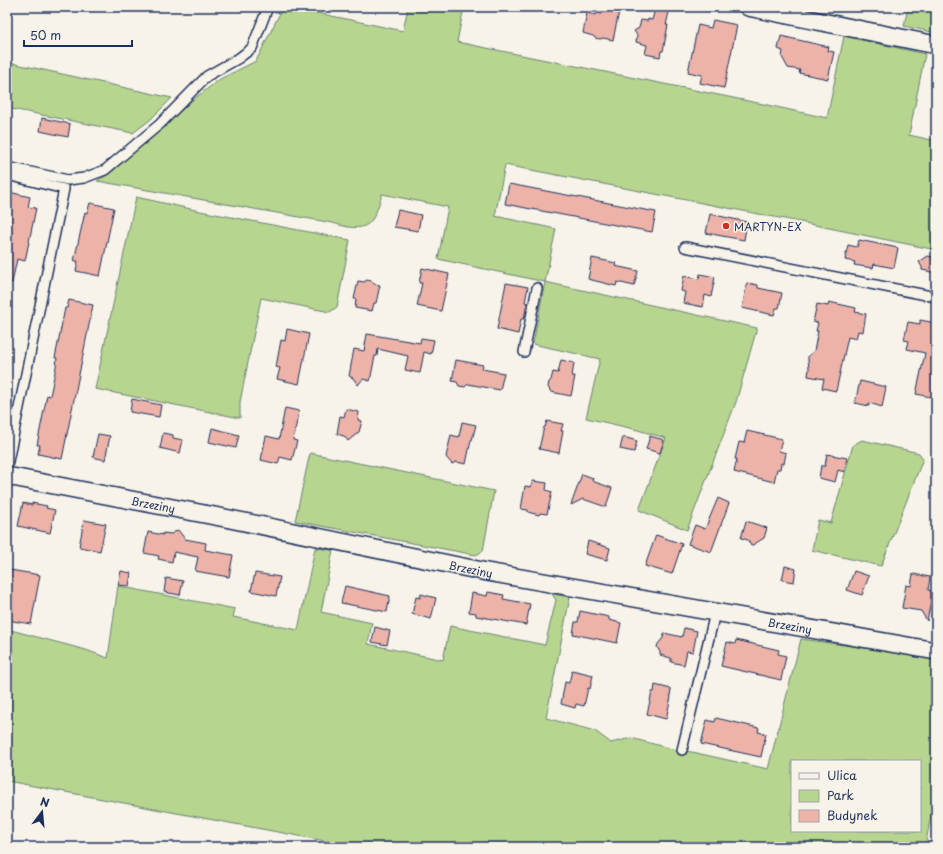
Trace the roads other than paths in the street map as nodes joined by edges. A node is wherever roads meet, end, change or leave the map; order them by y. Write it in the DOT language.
graph roads {
  1 [pos="268,7"];
  2 [pos="748,7"];
  3 [pos="936,45"];
  4 [pos="7,167"];
  5 [pos="7,175"];
  6 [pos="685,247"];
  7 [pos="537,288"];
  8 [pos="936,297"];
  9 [pos="524,352"];
  10 [pos="7,466"];
  11 [pos="7,476"];
  12 [pos="715,613"];
  13 [pos="936,651"];
  14 [pos="682,750"];
  1 -- 4 [label="lane"];
  2 -- 3 [label="street"];
  5 -- 10 [label="lane"];
  6 -- 8 [label="lane"];
  7 -- 9 [label="lane"];
  11 -- 12 [label="street, Brzeziny"];
  12 -- 13 [label="street, Brzeziny"];
  12 -- 14 [label="lane"];
}
